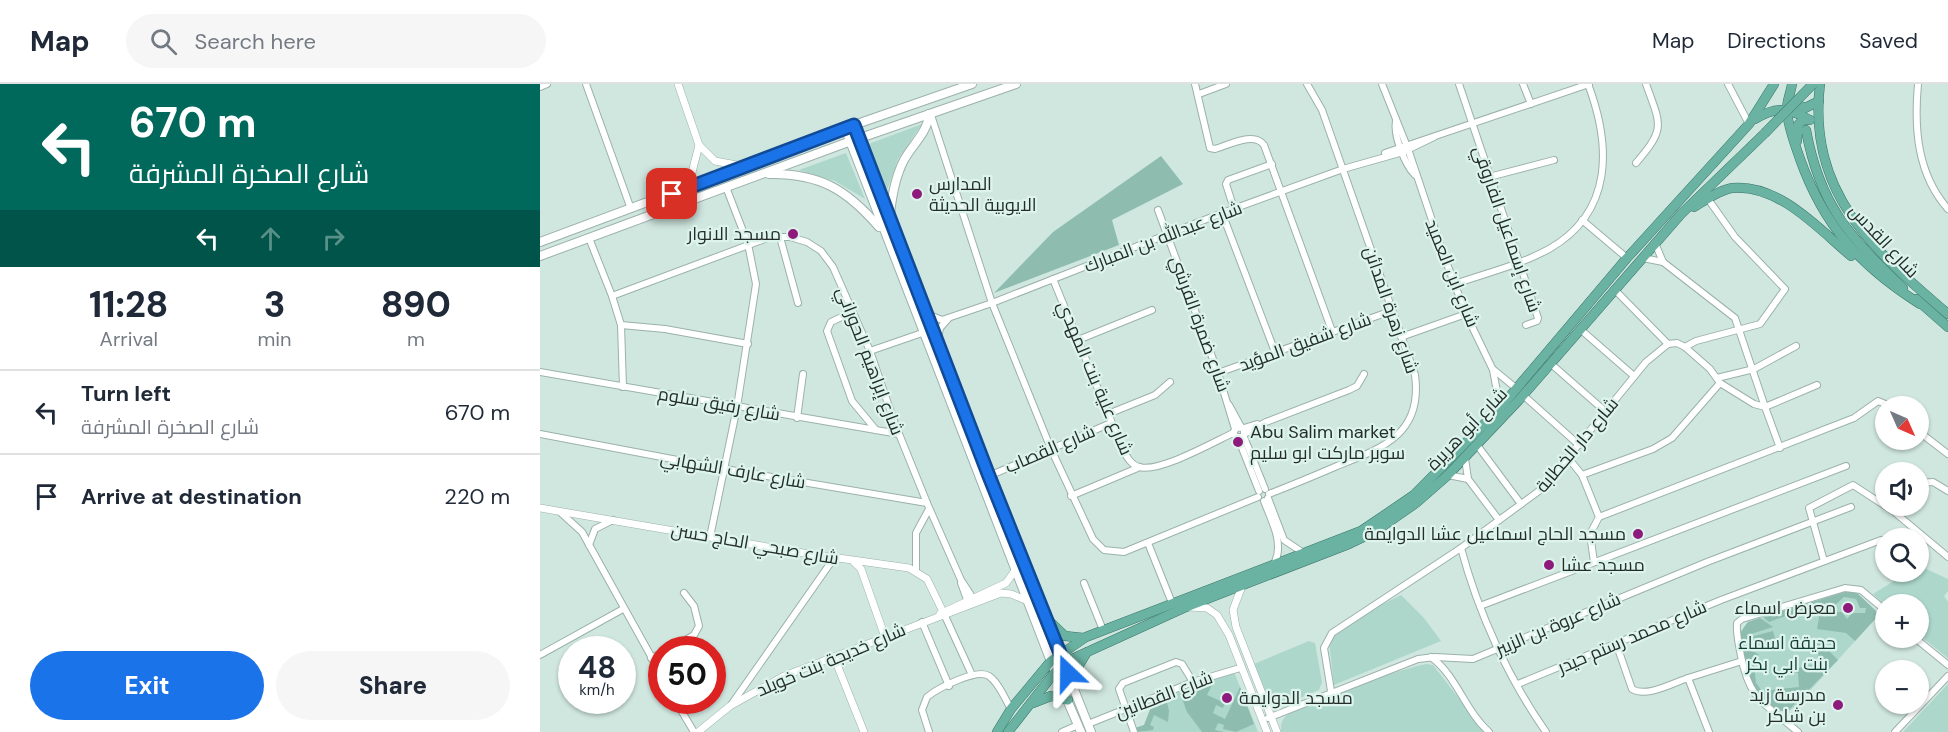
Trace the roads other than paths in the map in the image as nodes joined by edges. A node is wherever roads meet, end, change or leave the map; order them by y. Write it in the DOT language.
graph roads {
  1 [pos="547,84"];
  2 [pos="586,84"];
  3 [pos="678,84"];
  4 [pos="972,84"];
  5 [pos="1016,84"];
  6 [pos="1195,84"];
  7 [pos="1226,84"];
  8 [pos="1307,84"];
  9 [pos="1382,84"];
  10 [pos="1459,84"];
  11 [pos="1523,84"];
  12 [pos="1588,84"];
  13 [pos="1646,84"];
  14 [pos="1728,84"];
  15 [pos="1774,84"];
  16 [pos="1792,84"];
  17 [pos="1918,84"];
  18 [pos="1818,85"];
  19 [pos="540,87"];
  20 [pos="1199,94"];
  21 [pos="1790,97"];
  22 [pos="1819,101"];
  23 [pos="1531,104"];
  24 [pos="1786,109"];
  25 [pos="930,114"];
  26 [pos="1808,119"];
  27 [pos="1751,122"];
  28 [pos="854,125"];
  29 [pos="1471,125"];
  30 [pos="845,128"];
  31 [pos="1806,130"];
  32 [pos="1818,132"];
  33 [pos="854,140"];
  34 [pos="699,145"];
  35 [pos="1405,148"];
  36 [pos="1798,152"];
  37 [pos="1554,160"];
  38 [pos="1636,163"];
  39 [pos="1272,164"];
  40 [pos="743,167"];
  41 [pos="1343,169"];
  42 [pos="760,174"];
  43 [pos="1489,177"];
  44 [pos="726,187"];
  45 [pos="688,188"];
  46 [pos="1283,191"];
  47 [pos="1707,199"];
  48 [pos="631,209"];
  49 [pos="1234,209"];
  50 [pos="1948,209"];
  51 [pos="1158,210"];
  52 [pos="1222,213"];
  53 [pos="1681,214"];
  54 [pos="889,218"];
  55 [pos="1582,220"];
  56 [pos="883,232"];
  57 [pos="1168,234"];
  58 [pos="780,237"];
  59 [pos="589,238"];
  60 [pos="540,243"];
  61 [pos="1655,243"];
  62 [pos="748,244"];
  63 [pos="540,256"];
  64 [pos="1642,257"];
  65 [pos="1628,258"];
  66 [pos="1520,262"];
  67 [pos="1663,262"];
  68 [pos="1053,279"];
  69 [pos="1888,283"];
  70 [pos="1455,284"];
  71 [pos="1614,289"];
  72 [pos="612,296"];
  73 [pos="798,303"];
  74 [pos="992,303"];
  75 [pos="1920,304"];
  76 [pos="1152,310"];
  77 [pos="1391,311"];
  78 [pos="852,312"];
  79 [pos="927,314"];
  80 [pos="1466,314"];
  81 [pos="1948,314"];
  82 [pos="948,319"];
  83 [pos="621,325"];
  84 [pos="1526,325"];
  85 [pos="1948,327"];
  86 [pos="1579,329"];
  87 [pos="1332,331"];
  88 [pos="1740,331"];
  89 [pos="925,332"];
  90 [pos="1401,337"];
  91 [pos="1078,340"];
  92 [pos="938,342"];
  93 [pos="748,344"];
  94 [pos="1668,344"];
  95 [pos="1559,345"];
  96 [pos="1796,346"];
  97 [pos="1685,347"];
  98 [pos="870,351"];
  99 [pos="1275,352"];
  100 [pos="1550,358"];
  101 [pos="1754,369"];
  102 [pos="1493,370"];
  103 [pos="540,372"];
  104 [pos="1218,373"];
  105 [pos="803,374"];
  106 [pos="1364,374"];
  107 [pos="1634,376"];
  108 [pos="1718,381"];
  109 [pos="1170,382"];
  110 [pos="1817,385"];
  111 [pos="623,387"];
  112 [pos="1520,392"];
  113 [pos="1875,403"];
  114 [pos="737,407"];
  115 [pos="1765,407"];
  116 [pos="1500,408"];
  117 [pos="1606,412"];
  118 [pos="1108,414"];
  119 [pos="797,418"];
  120 [pos="1111,423"];
  121 [pos="876,431"];
  122 [pos="1240,433"];
  123 [pos="540,434"];
  124 [pos="899,434"];
  125 [pos="1929,439"];
  126 [pos="1477,445"];
  127 [pos="1579,445"];
  128 [pos="1780,448"];
  129 [pos="1051,449"];
  130 [pos="1948,454"];
  131 [pos="1465,458"];
  132 [pos="1569,459"];
  133 [pos="1846,466"];
  134 [pos="1140,467"];
  135 [pos="724,469"];
  136 [pos="1448,475"];
  137 [pos="1581,475"];
  138 [pos="989,476"];
  139 [pos="1468,479"];
  140 [pos="1929,482"];
  141 [pos="1948,492"];
  142 [pos="1264,495"];
  143 [pos="1071,496"];
  144 [pos="1875,497"];
  145 [pos="1521,504"];
  146 [pos="928,506"];
  147 [pos="1851,507"];
  148 [pos="540,508"];
  149 [pos="560,512"];
  150 [pos="1904,516"];
  151 [pos="1599,518"];
  152 [pos="614,520"];
  153 [pos="1499,520"];
  154 [pos="1812,521"];
  155 [pos="710,537"];
  156 [pos="1875,542"];
  157 [pos="1148,543"];
  158 [pos="589,546"];
  159 [pos="1461,548"];
  160 [pos="1302,552"];
  161 [pos="1948,557"];
  162 [pos="834,558"];
  163 [pos="854,561"];
  164 [pos="1824,561"];
  165 [pos="1275,562"];
  166 [pos="1594,562"];
  167 [pos="1016,569"];
  168 [pos="916,570"];
  169 [pos="1084,583"];
  170 [pos="1242,586"];
  171 [pos="684,593"];
  172 [pos="1028,601"];
  173 [pos="971,602"];
  174 [pos="1875,602"];
  175 [pos="1172,603"];
  176 [pos="1480,606"];
  177 [pos="1186,607"];
  178 [pos="623,609"];
  179 [pos="942,614"];
  180 [pos="1045,617"];
  181 [pos="922,622"];
  182 [pos="1103,630"];
  183 [pos="692,636"];
  184 [pos="885,637"];
  185 [pos="1086,637"];
  186 [pos="1616,643"];
  187 [pos="1927,648"];
  188 [pos="1090,649"];
  189 [pos="1499,649"];
  190 [pos="648,653"];
  191 [pos="540,656"];
  192 [pos="834,657"];
  193 [pos="1431,657"];
  194 [pos="1062,659"];
  195 [pos="1051,661"];
  196 [pos="1742,662"];
  197 [pos="1948,665"];
  198 [pos="1240,668"];
  199 [pos="1055,672"];
  200 [pos="972,675"];
  201 [pos="1948,676"];
  202 [pos="1688,678"];
  203 [pos="1193,682"];
  204 [pos="1518,684"];
  205 [pos="1073,685"];
  206 [pos="949,686"];
  207 [pos="1331,691"];
  208 [pos="1068,700"];
  209 [pos="730,706"];
  210 [pos="1026,707"];
  211 [pos="1011,709"];
  212 [pos="1126,710"];
  213 [pos="684,714"];
  214 [pos="1272,716"];
  215 [pos="1262,720"];
  216 [pos="1084,728"];
  217 [pos="1010,731"];
  218 [pos="696,732"];
  219 [pos="864,732"];
  220 [pos="929,732"];
  221 [pos="997,732"];
  222 [pos="1062,732"];
  223 [pos="1134,732"];
  224 [pos="1267,732"];
  225 [pos="1277,732"];
  226 [pos="1489,732"];
  227 [pos="1546,732"];
  228 [pos="1709,732"];
  229 [pos="1798,732"];
  230 [pos="1895,732"];
  1 -- 19 [label="street"];
  2 -- 48 [label="street"];
  3 -- 34 [label="street"];
  4 -- 28 [label="main road"];
  5 -- 25 [label="main road"];
  6 -- 20 [label="street"];
  7 -- 20 [label="street"];
  8 -- 41 [label="street, شارع زهرة المدائن"];
  9 -- 35 [label="street, شارع ابن العميد"];
  10 -- 29 [label="street, شارع إسماعيل الفاروقي"];
  11 -- 23 [label="street"];
  12 -- 23 [label="street, شارع عبدالله بن المبارك"];
  12 -- 55 [label="street"];
  13 -- 38 [label="street"];
  14 -- 27 [label="street"];
  15 -- 27 [label="highway, شارع أبو هريرة"];
  16 -- 21 [label="highway"];
  17 -- 50 [label="street"];
  18 -- 22 [label="highway, شارع القدس"];
  18 -- 53 [label="highway, شارع أبو هريرة, bridge"];
  20 -- 39 [label="street"];
  21 -- 22 [label="highway"];
  21 -- 24 [label="highway"];
  22 -- 32 [label="highway, شارع القدس"];
  23 -- 29 [label="street, شارع عبدالله بن المبارك"];
  24 -- 26 [label="highway"];
  24 -- 27 [label="highway"];
  24 -- 36 [label="highway"];
  25 -- 33 [label="main road"];
  25 -- 54 [label="main road"];
  25 -- 74 [label="street, شارع زهرة المدائن"];
  26 -- 32 [label="highway"];
  26 -- 36 [label="highway"];
  27 -- 65 [label="highway, شارع أبو هريرة"];
  28 -- 30 [label="main road"];
  28 -- 33 [label="main road"];
  29 -- 35 [label="street, شارع عبدالله بن المبارك"];
  29 -- 43 [label="street, شارع إسماعيل الفاروقي"];
  30 -- 33 [label="main road"];
  30 -- 40 [label="main road"];
  31 -- 75 [label="highway, شارع القدس"];
  32 -- 81 [label="highway, شارع القدس"];
  33 -- 42 [label="main road"];
  33 -- 54 [label="main road"];
  33 -- 56 [label="main road"];
  34 -- 40 [label="street"];
  34 -- 45 [label="street"];
  35 -- 41 [label="street, شارع عبدالله بن المبارك"];
  35 -- 70 [label="street, شارع ابن العميد"];
  36 -- 69 [label="highway"];
  37 -- 43 [label="street"];
  39 -- 46 [label="street"];
  39 -- 49 [label="street"];
  40 -- 45 [label="main road"];
  41 -- 46 [label="street, شارع عبدالله بن المبارك"];
  41 -- 77 [label="street, شارع زهرة المدائن"];
  42 -- 44 [label="main road"];
  42 -- 56 [label="main road"];
  43 -- 66 [label="street, شارع إسماعيل الفاروقي"];
  44 -- 59 [label="main road"];
  44 -- 62 [label="street"];
  45 -- 48 [label="main road"];
  46 -- 49 [label="street, شارع عبدالله بن المبارك"];
  46 -- 87 [label="street"];
  47 -- 53 [label="highway"];
  47 -- 69 [label="highway"];
  47 -- 88 [label="street"];
  48 -- 60 [label="main road"];
  49 -- 52 [label="street, شارع عبدالله بن المبارك"];
  51 -- 57 [label="street, شارع ضمرة القرشي"];
  52 -- 57 [label="street, شارع عبدالله بن المبارك"];
  52 -- 99 [label="street"];
  53 -- 61 [label="highway, شارع أبو هريرة"];
  54 -- 79 [label="main road"];
  55 -- 65 [label="street"];
  55 -- 66 [label="street"];
  56 -- 89 [label="main road"];
  57 -- 68 [label="street, شارع عبدالله بن المبارك"];
  57 -- 104 [label="street, شارع ضمرة القرشي"];
  58 -- 62 [label="street, شارع إبراهيم الحوراني"];
  58 -- 73 [label="street"];
  58 -- 78 [label="street, شارع إبراهيم الحوراني"];
  59 -- 63 [label="main road"];
  59 -- 72 [label="street"];
  61 -- 64 [label="highway, شارع أبو هريرة"];
  61 -- 67 [label="street"];
  62 -- 72 [label="street, شارع إبراهيم الحوراني"];
  62 -- 93 [label="street"];
  64 -- 67 [label="street"];
  64 -- 71 [label="highway, شارع أبو هريرة"];
  65 -- 95 [label="highway, شارع أبو هريرة"];
  66 -- 70 [label="street"];
  66 -- 84 [label="street, شارع إسماعيل الفاروقي"];
  67 -- 88 [label="street"];
  68 -- 74 [label="street, شارع عبدالله بن المبارك"];
  68 -- 91 [label="street, شارع علية بنت المهدي"];
  69 -- 75 [label="highway"];
  70 -- 80 [label="street, شارع ابن العميد"];
  71 -- 86 [label="highway, شارع أبو هريرة"];
  71 -- 94 [label="street"];
  72 -- 83 [label="street"];
  74 -- 82 [label="street, شارع عبدالله بن المبارك"];
  74 -- 129 [label="street, شارع زهرة المدائن"];
  75 -- 85 [label="highway, شارع القدس"];
  76 -- 91 [label="street"];
  77 -- 87 [label="street, شارع شفيق المؤيد"];
  77 -- 90 [label="street, شارع زهرة المدائن"];
  78 -- 98 [label="street, شارع إبراهيم الحوراني"];
  78 -- 121 [label="street"];
  79 -- 82 [label="street"];
  79 -- 92 [label="main road"];
  80 -- 90 [label="street"];
  80 -- 102 [label="street, شارع ابن العميد"];
  82 -- 92 [label="street"];
  83 -- 93 [label="street"];
  83 -- 111 [label="street"];
  86 -- 95 [label="highway, شارع أبو هريرة"];
  86 -- 107 [label="street"];
  87 -- 99 [label="street, شارع شفيق المؤيد"];
  88 -- 97 [label="street"];
  88 -- 101 [label="street"];
  89 -- 98 [label="street"];
  89 -- 167 [label="main road"];
  90 -- 142 [label="street, شارع زهرة المدائن"];
  91 -- 118 [label="street, شارع علية بنت المهدي"];
  92 -- 138 [label="main road"];
  93 -- 114 [label="street"];
  94 -- 97 [label="street"];
  94 -- 107 [label="street, شارع دار الخطابة"];
  95 -- 100 [label="highway, شارع أبو هريرة"];
  96 -- 101 [label="street"];
  97 -- 108 [label="street"];
  98 -- 124 [label="street, شارع إبراهيم الحوراني"];
  99 -- 104 [label="street, شارع شفيق المؤيد"];
  100 -- 112 [label="highway, شارع أبو هريرة"];
  100 -- 117 [label="street"];
  101 -- 108 [label="street"];
  101 -- 115 [label="street"];
  102 -- 112 [label="street, شارع ابن العميد"];
  102 -- 116 [label="street, شارع ابن العميد"];
  103 -- 111 [label="street, شارع رفيق سلوم"];
  104 -- 122 [label="street, شارع ضمرة القرشي"];
  105 -- 119 [label="street"];
  106 -- 122 [label="street, شارع علية بنت المهدي"];
  107 -- 117 [label="street, شارع دار الخطابة"];
  108 -- 115 [label="street"];
  108 -- 137 [label="street"];
  109 -- 118 [label="street"];
  110 -- 115 [label="street"];
  111 -- 114 [label="street, شارع رفيق سلوم"];
  112 -- 116 [label="highway, شارع أبو هريرة"];
  112 -- 126 [label="highway, شارع أبو هريرة"];
  112 -- 127 [label="street, شارع ابن العميد"];
  113 -- 128 [label="street"];
  114 -- 119 [label="street, شارع رفيق سلوم"];
  114 -- 135 [label="street"];
  115 -- 128 [label="street"];
  116 -- 160 [label="highway, شارع أبو هريرة"];
  117 -- 127 [label="street, شارع دار الخطابة"];
  118 -- 120 [label="street, شارع علية بنت المهدي"];
  119 -- 121 [label="street, شارع رفيق سلوم"];
  120 -- 129 [label="street, شارع القصاب"];
  120 -- 134 [label="street, شارع علية بنت المهدي"];
  121 -- 124 [label="street, شارع رفيق سلوم"];
  122 -- 134 [label="street, شارع علية بنت المهدي"];
  122 -- 142 [label="street, شارع ضمرة القرشي"];
  123 -- 135 [label="street, شارع عارف الشهابي"];
  124 -- 146 [label="street, شارع إبراهيم الحوراني"];
  125 -- 130 [label="street"];
  126 -- 131 [label="highway, شارع أبو هريرة"];
  126 -- 145 [label="street"];
  127 -- 132 [label="street, شارع دار الخطابة"];
  128 -- 151 [label="street"];
  129 -- 138 [label="street, شارع القصاب"];
  129 -- 143 [label="street, شارع زهرة المدائن"];
  131 -- 136 [label="highway, شارع أبو هريرة"];
  131 -- 139 [label="street"];
  132 -- 137 [label="street"];
  132 -- 145 [label="street, شارع دار الخطابة"];
  133 -- 166 [label="street"];
  134 -- 143 [label="street"];
  135 -- 146 [label="street, شارع عارف الشهابي"];
  135 -- 155 [label="street"];
  136 -- 139 [label="street"];
  136 -- 170 [label="highway, شارع أبو هريرة"];
  137 -- 151 [label="street"];
  138 -- 180 [label="main road"];
  139 -- 153 [label="street"];
  140 -- 141 [label="street"];
  142 -- 157 [label="street, شارع زهرة المدائن"];
  142 -- 160 [label="street, شارع ضمرة القرشي"];
  142 -- 165 [label="street, شارع ضمرة القرشي"];
  143 -- 157 [label="street, شارع زهرة المدائن"];
  144 -- 154 [label="street"];
  145 -- 153 [label="street, شارع دار الخطابة"];
  146 -- 168 [label="street"];
  146 -- 173 [label="street, شارع إبراهيم الحوراني"];
  147 -- 154 [label="street, شارع عروة بن الزبير"];
  148 -- 149 [label="street, شارع صبحي الحاج حسن"];
  149 -- 152 [label="street, شارع صبحي الحاج حسن"];
  149 -- 158 [label="street"];
  150 -- 161 [label="street"];
  151 -- 166 [label="street"];
  152 -- 155 [label="street, شارع صبحي الحاج حسن"];
  152 -- 158 [label="street"];
  153 -- 159 [label="street, شارع دار الخطابة"];
  154 -- 164 [label="street"];
  154 -- 189 [label="street, شارع عروة بن الزبير"];
  155 -- 162 [label="street, شارع صبحي الحاج حسن"];
  156 -- 164 [label="street, شارع محمد رستم حيدر"];
  157 -- 175 [label="street"];
  158 -- 178 [label="street"];
  159 -- 176 [label="street"];
  159 -- 207 [label="street, شارع دار الخطابة"];
  160 -- 165 [label="highway, شارع أبو هريرة"];
  162 -- 163 [label="street, شارع صبحي الحاج حسن"];
  162 -- 209 [label="street"];
  163 -- 168 [label="street, شارع صبحي الحاج حسن"];
  163 -- 184 [label="street"];
  164 -- 186 [label="street, شارع محمد رستم حيدر"];
  165 -- 175 [label="highway, شارع أبو هريرة"];
  166 -- 176 [label="street"];
  167 -- 172 [label="main road"];
  167 -- 173 [label="street, شارع خديجة بنت خويلد"];
  168 -- 179 [label="street"];
  169 -- 182 [label="street"];
  170 -- 177 [label="highway, شارع أبو هريرة"];
  170 -- 214 [label="street"];
  171 -- 183 [label="street"];
  172 -- 173 [label="street, شارع خديجة بنت خويلد"];
  172 -- 195 [label="main road"];
  173 -- 179 [label="street, شارع خديجة بنت خويلد"];
  174 -- 196 [label="street"];
  175 -- 182 [label="highway, شارع أبو هريرة"];
  176 -- 189 [label="street"];
  177 -- 188 [label="highway, شارع أبو هريرة"];
  177 -- 198 [label="street"];
  178 -- 190 [label="street"];
  178 -- 191 [label="street"];
  179 -- 181 [label="street, شارع خديجة بنت خويلد"];
  179 -- 200 [label="street"];
  180 -- 185 [label="highway"];
  180 -- 194 [label="main road"];
  181 -- 184 [label="street, شارع خديجة بنت خويلد"];
  181 -- 206 [label="street"];
  182 -- 185 [label="highway, شارع أبو هريرة"];
  184 -- 192 [label="street, شارع خديجة بنت خويلد"];
  185 -- 194 [label="highway, شارع أبو هريرة"];
  186 -- 202 [label="street"];
  186 -- 204 [label="street, شارع محمد رستم حيدر"];
  187 -- 197 [label="street"];
  188 -- 194 [label="highway, شارع أبو هريرة"];
  188 -- 205 [label="highway"];
  189 -- 193 [label="street, شارع عروة بن الزبير"];
  189 -- 204 [label="street"];
  192 -- 209 [label="street, شارع خديجة بنت خويلد"];
  192 -- 219 [label="street"];
  193 -- 207 [label="street, شارع عروة بن الزبير"];
  193 -- 226 [label="street"];
  194 -- 195 [label="highway, شارع أبو هريرة"];
  194 -- 199 [label="highway, شارع أبو هريرة"];
  194 -- 205 [label="main road"];
  195 -- 199 [label="main road"];
  195 -- 211 [label="highway, شارع أبو هريرة"];
  196 -- 202 [label="street"];
  196 -- 229 [label="street"];
  198 -- 203 [label="street, شارع القطانين"];
  198 -- 215 [label="street"];
  199 -- 208 [label="main road"];
  199 -- 210 [label="highway, شارع أبو هريرة"];
  200 -- 206 [label="street"];
  200 -- 211 [label="street"];
  201 -- 230 [label="street"];
  202 -- 228 [label="street"];
  203 -- 212 [label="street, شارع القطانين"];
  203 -- 212 [label="street"];
  204 -- 227 [label="street"];
  205 -- 216 [label="main road"];
  206 -- 220 [label="street"];
  207 -- 214 [label="street, شارع عروة بن الزبير"];
  208 -- 210 [label="highway"];
  208 -- 216 [label="main road"];
  209 -- 218 [label="street, شارع خديجة بنت خويلد"];
  210 -- 217 [label="highway, شارع أبو هريرة"];
  211 -- 221 [label="highway, شارع أبو هريرة"];
  212 -- 216 [label="street, شارع القطانين"];
  212 -- 223 [label="street"];
  213 -- 218 [label="street"];
  214 -- 215 [label="street, شارع عروة بن الزبير"];
  214 -- 225 [label="street"];
  215 -- 224 [label="street"];
  216 -- 222 [label="street, شارع القطانين"];
}
